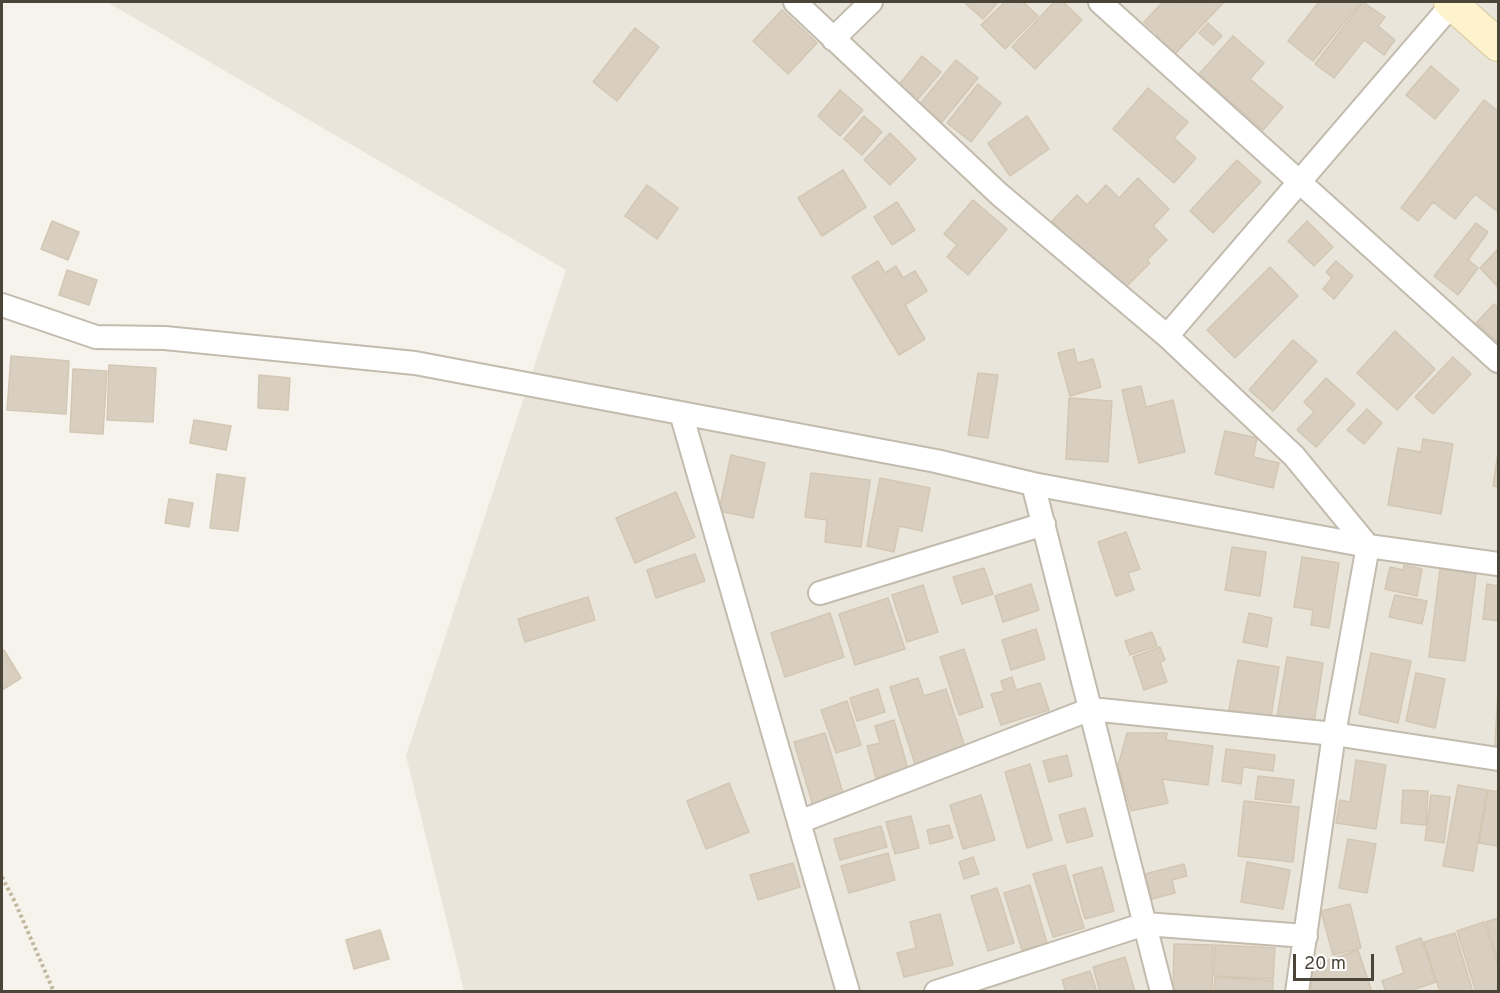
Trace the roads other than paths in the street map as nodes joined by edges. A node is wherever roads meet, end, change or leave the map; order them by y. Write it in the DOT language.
graph roads {
  1 [pos="795,2"];
  2 [pos="871,2"];
  3 [pos="1100,2"];
  4 [pos="1452,2"];
  5 [pos="833,39"];
  6 [pos="1498,45"];
  7 [pos="1300,181"];
  8 [pos="2,305"];
  9 [pos="1167,336"];
  10 [pos="1498,361"];
  11 [pos="681,413"];
  12 [pos="1034,484"];
  13 [pos="1044,524"];
  14 [pos="1368,546"];
  15 [pos="1498,564"];
  16 [pos="820,593"];
  17 [pos="1091,709"];
  18 [pos="1334,734"];
  19 [pos="1498,759"];
  20 [pos="799,822"];
  21 [pos="1144,924"];
  22 [pos="1306,936"];
  23 [pos="848,992"];
  24 [pos="936,992"];
  25 [pos="1162,992"];
  26 [pos="1297,992"];
  1 -- 5 [label="street"];
  2 -- 5 [label="street"];
  3 -- 7 [label="street"];
  4 -- 6 [label="main road"];
  4 -- 7 [label="street"];
  5 -- 9 [label="street"];
  7 -- 9 [label="street"];
  7 -- 10 [label="street"];
  8 -- 11 [label="street"];
  9 -- 14 [label="street"];
  11 -- 12 [label="street"];
  11 -- 20 [label="street"];
  12 -- 13 [label="street"];
  12 -- 14 [label="street"];
  13 -- 16 [label="street"];
  13 -- 17 [label="street"];
  14 -- 15 [label="street"];
  14 -- 18 [label="street"];
  17 -- 18 [label="street"];
  17 -- 20 [label="street"];
  17 -- 21 [label="street"];
  18 -- 19 [label="street"];
  18 -- 22 [label="street"];
  20 -- 23 [label="street"];
  21 -- 22 [label="street"];
  21 -- 24 [label="street"];
  21 -- 25 [label="street"];
  22 -- 26 [label="street"];
}
